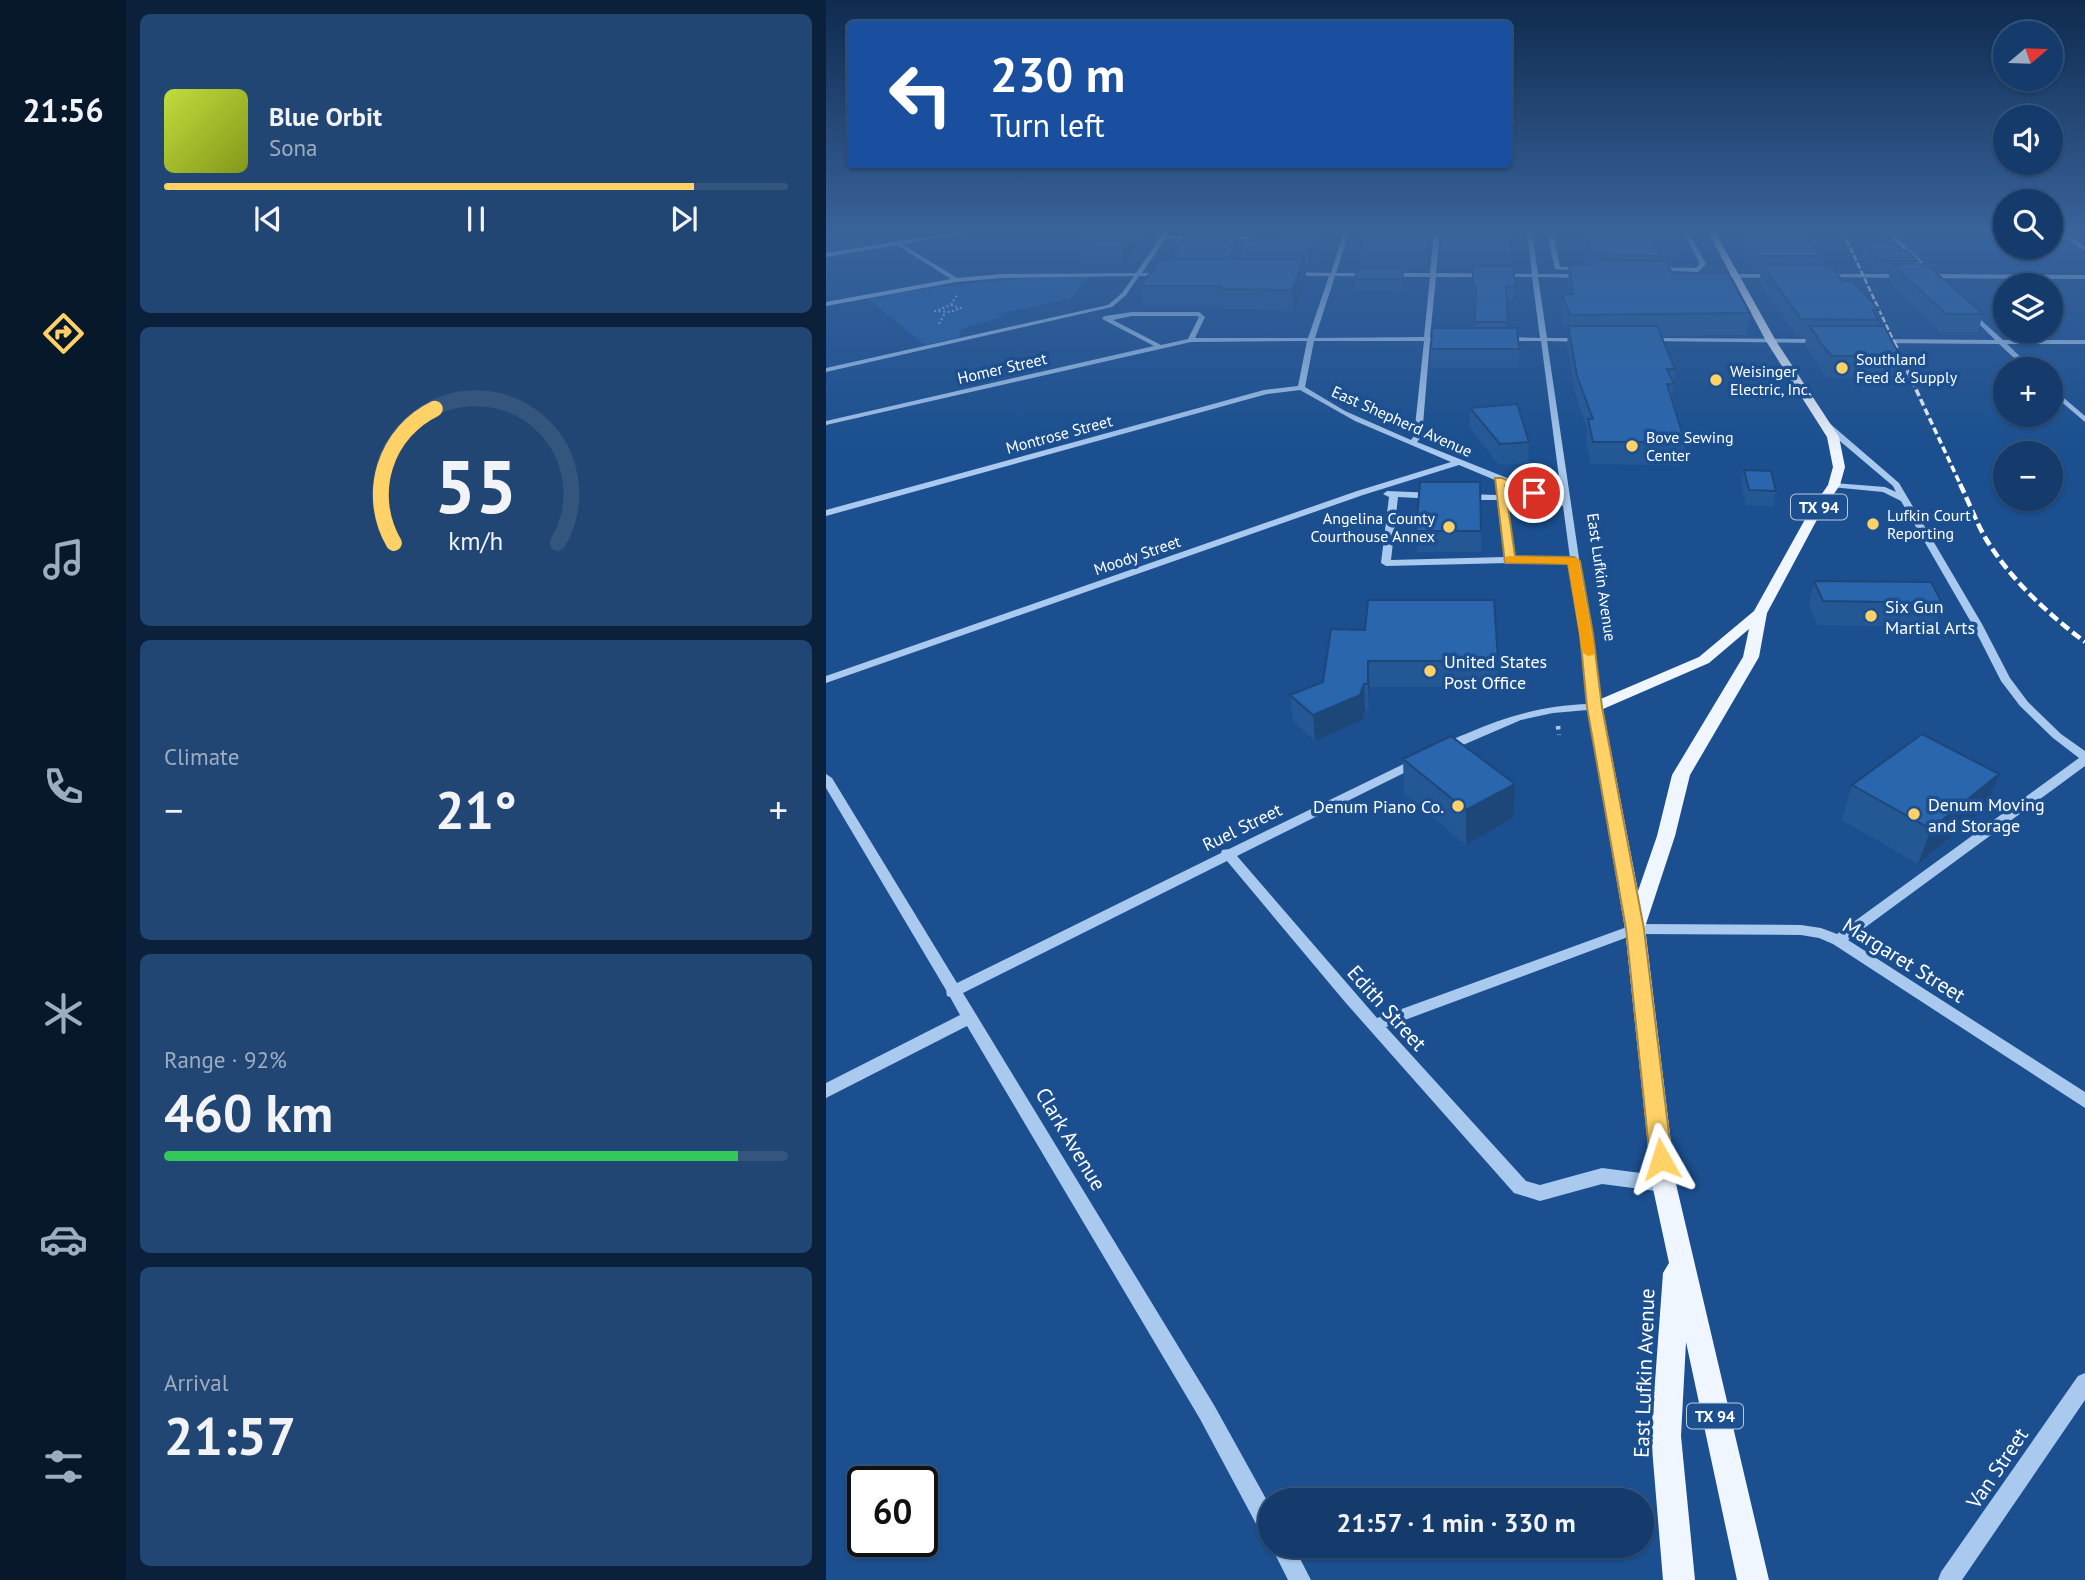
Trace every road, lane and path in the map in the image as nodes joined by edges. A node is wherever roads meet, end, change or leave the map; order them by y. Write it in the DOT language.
graph roads {
  1 [pos="948,306"];
  2 [pos="953,306"];
  3 [pos="1106,306"];
  4 [pos="1138,306"];
  5 [pos="1321,306"];
  6 [pos="1432,306"];
  7 [pos="1540,306"];
  8 [pos="1753,306"];
  9 [pos="1964,306"];
  10 [pos="1092,311"];
  11 [pos="946,313"];
  12 [pos="1132,314"];
  13 [pos="1106,319"];
  14 [pos="939,324"];
  15 [pos="1993,334"];
  16 [pos="1311,339"];
  17 [pos="1429,339"];
  18 [pos="1456,339"];
  19 [pos="1497,339"];
  20 [pos="1545,339"];
  21 [pos="1191,340"];
  22 [pos="1586,340"];
  23 [pos="1642,340"];
  24 [pos="1771,341"];
  25 [pos="1832,341"];
  26 [pos="1869,341"];
  27 [pos="1993,341"];
  28 [pos="2063,342"];
  29 [pos="2085,342"];
  30 [pos="2002,343"];
  31 [pos="1158,346"];
  32 [pos="2017,357"];
  33 [pos="826,370"];
  34 [pos="1301,388"];
  35 [pos="2063,400"];
  36 [pos="2085,420"];
  37 [pos="826,423"];
  38 [pos="1824,423"];
  39 [pos="1412,443"];
  40 [pos="1459,462"];
  41 [pos="1499,480"];
  42 [pos="1834,485"];
  43 [pos="1360,493"];
  44 [pos="1394,494"];
  45 [pos="1502,498"];
  46 [pos="1905,500"];
  47 [pos="1567,505"];
  48 [pos="828,510"];
  49 [pos="1509,560"];
  50 [pos="1574,561"];
  51 [pos="1760,614"];
  52 [pos="826,680"];
  53 [pos="1594,707"];
  54 [pos="1558,726"];
  55 [pos="1559,735"];
  56 [pos="2085,758"];
  57 [pos="826,778"];
  58 [pos="1227,853"];
  59 [pos="1635,929"];
  60 [pos="1838,940"];
  61 [pos="952,992"];
  62 [pos="970,1017"];
  63 [pos="1374,1025"];
  64 [pos="826,1091"];
  65 [pos="2085,1101"];
  66 [pos="1664,1184"];
  67 [pos="1677,1252"];
  68 [pos="2085,1383"];
  69 [pos="1258,1505"];
  70 [pos="1288,1558"];
  71 [pos="1300,1580"];
  72 [pos="1679,1580"];
  73 [pos="1753,1580"];
  74 [pos="1949,1580"];
  1 -- 11 [label="path"];
  2 -- 11 [label="path"];
  3 -- 10 [label="street"];
  4 -- 12 [label="street"];
  5 -- 16 [label="street"];
  6 -- 17 [label="street"];
  7 -- 20 [label="street, East Lufkin Avenue"];
  8 -- 24 [label="main road, TX 94"];
  9 -- 15 [label="street"];
  10 -- 13 [label="street"];
  10 -- 33 [label="street"];
  11 -- 14 [label="path"];
  12 -- 13 [label="street"];
  12 -- 21 [label="street"];
  13 -- 31 [label="street"];
  16 -- 17 [label="street, Homer Street"];
  16 -- 21 [label="street, Homer Street"];
  16 -- 34 [label="street"];
  17 -- 18 [label="street, Homer Street"];
  17 -- 39 [label="street"];
  19 -- 20 [label="street"];
  20 -- 22 [label="street"];
  20 -- 47 [label="street, East Lufkin Avenue"];
  21 -- 31 [label="street, Homer Street"];
  23 -- 24 [label="street"];
  24 -- 25 [label="street"];
  24 -- 38 [label="main road, TX 94"];
  26 -- 27 [label="street"];
  28 -- 29 [label="street"];
  30 -- 32 [label="street"];
  31 -- 37 [label="street, Homer Street"];
  34 -- 39 [label="street, East Shepherd Avenue"];
  34 -- 48 [label="street, Montrose Street"];
  35 -- 36 [label="street"];
  38 -- 42 [label="main road, TX 94"];
  38 -- 46 [label="street"];
  39 -- 40 [label="street, East Shepherd Avenue"];
  40 -- 41 [label="street, East Shepherd Avenue"];
  40 -- 43 [label="street, Moody Street"];
  41 -- 45 [label="street"];
  41 -- 47 [label="street, East Shepherd Avenue"];
  42 -- 46 [label="street"];
  42 -- 51 [label="main road, TX 94"];
  43 -- 44 [label="street"];
  43 -- 52 [label="street, Moody Street"];
  44 -- 45 [label="street"];
  44 -- 49 [label="street"];
  45 -- 49 [label="street"];
  46 -- 56 [label="street"];
  47 -- 50 [label="street, East Lufkin Avenue"];
  49 -- 50 [label="street"];
  50 -- 53 [label="street, East Lufkin Avenue"];
  51 -- 53 [label="main road, TX 94"];
  51 -- 59 [label="main road, East Lufkin Avenue / TX 94"];
  53 -- 58 [label="street, Ruel Street"];
  53 -- 59 [label="main road, East Lufkin Avenue / TX 94"];
  54 -- 55 [label="path"];
  56 -- 60 [label="street"];
  57 -- 61 [label="street, Clark Avenue"];
  58 -- 61 [label="street, Ruel Street"];
  58 -- 63 [label="street, Edith Street"];
  59 -- 60 [label="street, Margaret Street"];
  59 -- 63 [label="street"];
  59 -- 66 [label="main road, East Lufkin Avenue / TX 94"];
  60 -- 65 [label="street, Margaret Street"];
  61 -- 62 [label="street, Clark Avenue"];
  62 -- 64 [label="street"];
  62 -- 69 [label="street, Clark Avenue"];
  63 -- 66 [label="street, Edith Street"];
  66 -- 67 [label="main road, East Lufkin Avenue / TX 94"];
  67 -- 72 [label="main road, East Lufkin Avenue / TX 94"];
  67 -- 73 [label="main road, East Lufkin Avenue / TX 94"];
  68 -- 74 [label="street, Van Street"];
  70 -- 71 [label="street"];
}
